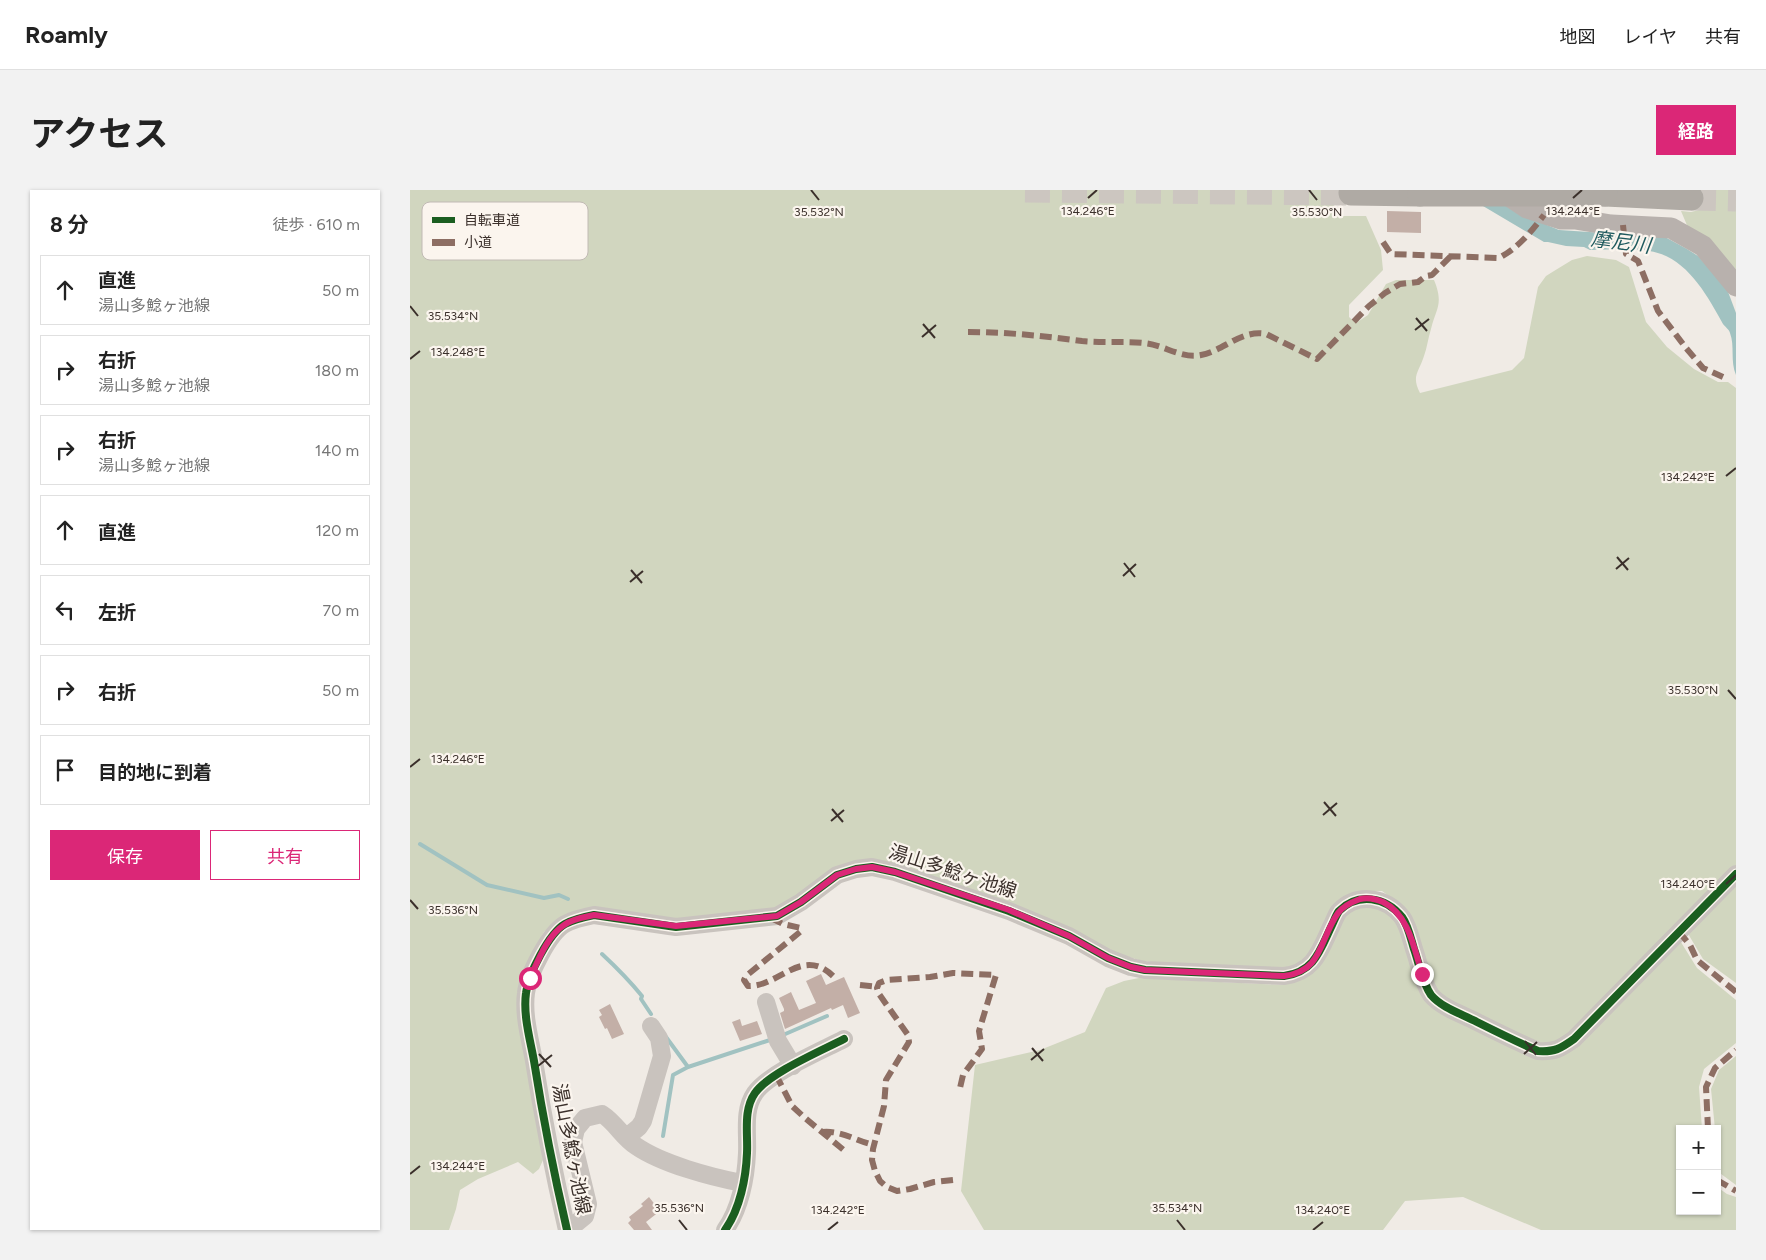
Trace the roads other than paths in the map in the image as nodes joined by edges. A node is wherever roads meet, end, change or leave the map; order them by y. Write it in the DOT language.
graph roads {
  1 [pos="1500,190"];
  2 [pos="1351,193"];
  3 [pos="1691,198"];
  4 [pos="1736,286"];
  5 [pos="1736,874"];
  6 [pos="766,1002"];
  7 [pos="651,1026"];
  8 [pos="844,1039"];
  9 [pos="792,1066"];
  10 [pos="627,1137"];
  11 [pos="742,1183"];
  12 [pos="568,1230"];
  13 [pos="725,1230"];
  1 -- 4 [label="main road"];
  2 -- 3 [label="highway, bridge"];
  5 -- 12 [label="street, 湯山多鯰ヶ池線"];
  6 -- 9 [label="street"];
  7 -- 10 [label="street"];
  8 -- 9 [label="street"];
  9 -- 11 [label="street"];
  10 -- 11 [label="street"];
  10 -- 12 [label="street"];
  11 -- 13 [label="street"];
}
